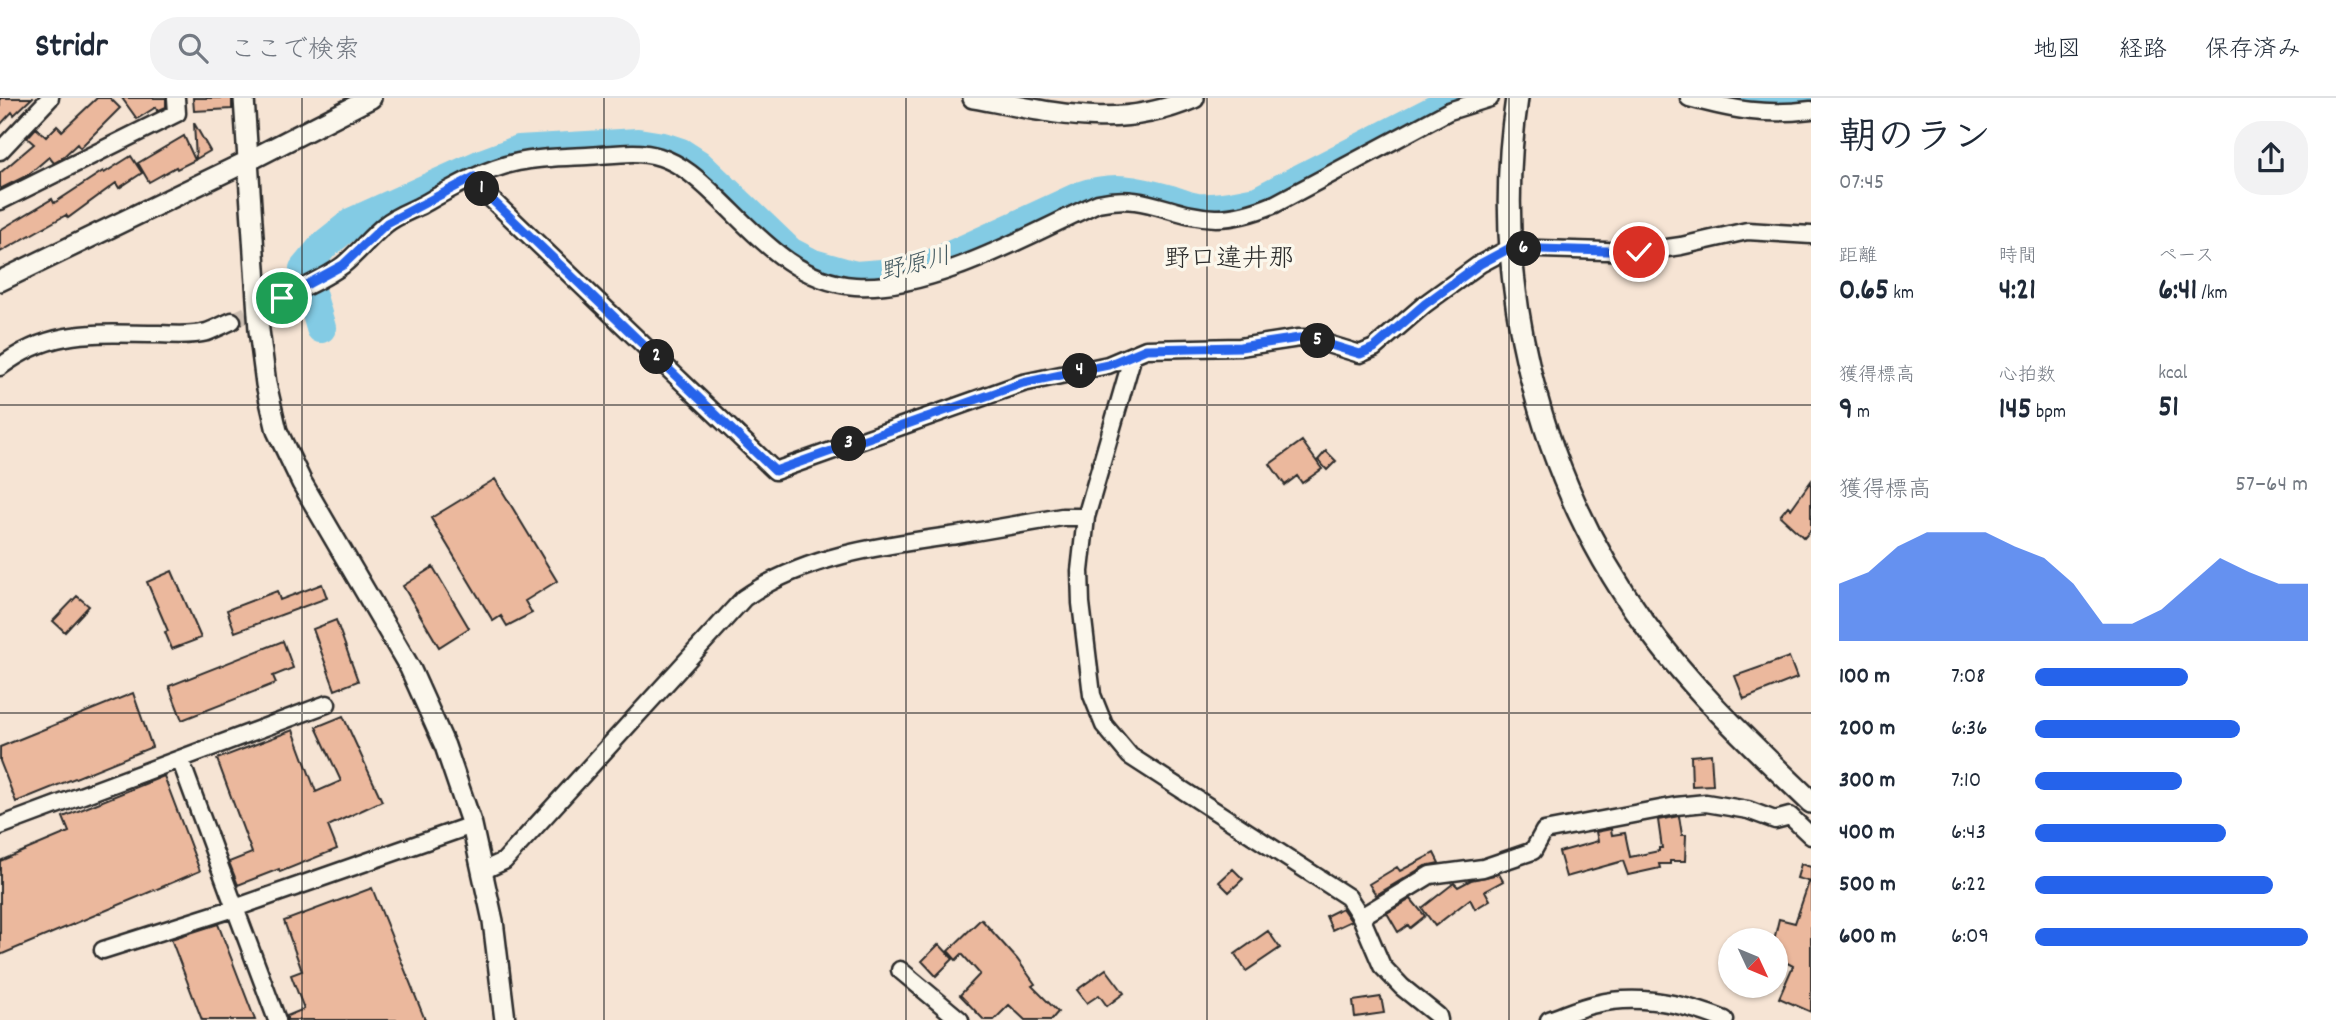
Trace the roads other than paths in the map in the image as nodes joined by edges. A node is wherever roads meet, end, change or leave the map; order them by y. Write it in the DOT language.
graph roads {
  1 [pos="50,98"];
  2 [pos="176,98"];
  3 [pos="244,98"];
  4 [pos="372,98"];
  5 [pos="973,98"];
  6 [pos="1194,98"];
  7 [pos="1490,98"];
  8 [pos="1517,98"];
  9 [pos="1689,98"];
  10 [pos="1810,98"];
  11 [pos="1811,103"];
  12 [pos="1811,110"];
  13 [pos="0,151"];
  14 [pos="250,160"];
  15 [pos="474,177"];
  16 [pos="0,201"];
  17 [pos="1811,234"];
  18 [pos="1510,248"];
  19 [pos="0,281"];
  20 [pos="282,298"];
  21 [pos="232,321"];
  22 [pos="1133,355"];
  23 [pos="0,367"];
  24 [pos="1086,517"];
  25 [pos="327,704"];
  26 [pos="180,759"];
  27 [pos="1811,802"];
  28 [pos="472,825"];
  29 [pos="0,826"];
  30 [pos="1811,836"];
  31 [pos="482,871"];
  32 [pos="235,908"];
  33 [pos="1361,916"];
  34 [pos="103,950"];
  35 [pos="900,970"];
  36 [pos="277,1020"];
  37 [pos="505,1020"];
  38 [pos="960,1020"];
  39 [pos="1440,1020"];
  40 [pos="1549,1020"];
  41 [pos="1725,1020"];
  1 -- 13 [label="street"];
  2 -- 16 [label="street"];
  3 -- 14 [label="street"];
  4 -- 14 [label="street"];
  5 -- 6 [label="street"];
  7 -- 15 [label="street"];
  8 -- 18 [label="main road"];
  9 -- 12 [label="street"];
  10 -- 11 [label="street"];
  14 -- 19 [label="street"];
  14 -- 28 [label="street"];
  15 -- 20 [label="street"];
  15 -- 22 [label="street"];
  17 -- 18 [label="street"];
  18 -- 22 [label="street"];
  18 -- 27 [label="main road"];
  21 -- 23 [label="street"];
  22 -- 24 [label="street"];
  24 -- 31 [label="street"];
  24 -- 33 [label="street"];
  25 -- 26 [label="street"];
  26 -- 29 [label="street"];
  26 -- 32 [label="street"];
  28 -- 31 [label="street"];
  28 -- 32 [label="street"];
  30 -- 33 [label="street"];
  31 -- 37 [label="street"];
  32 -- 34 [label="street"];
  32 -- 36 [label="street"];
  33 -- 39 [label="street"];
  35 -- 38 [label="street"];
  40 -- 41 [label="street"];
}
